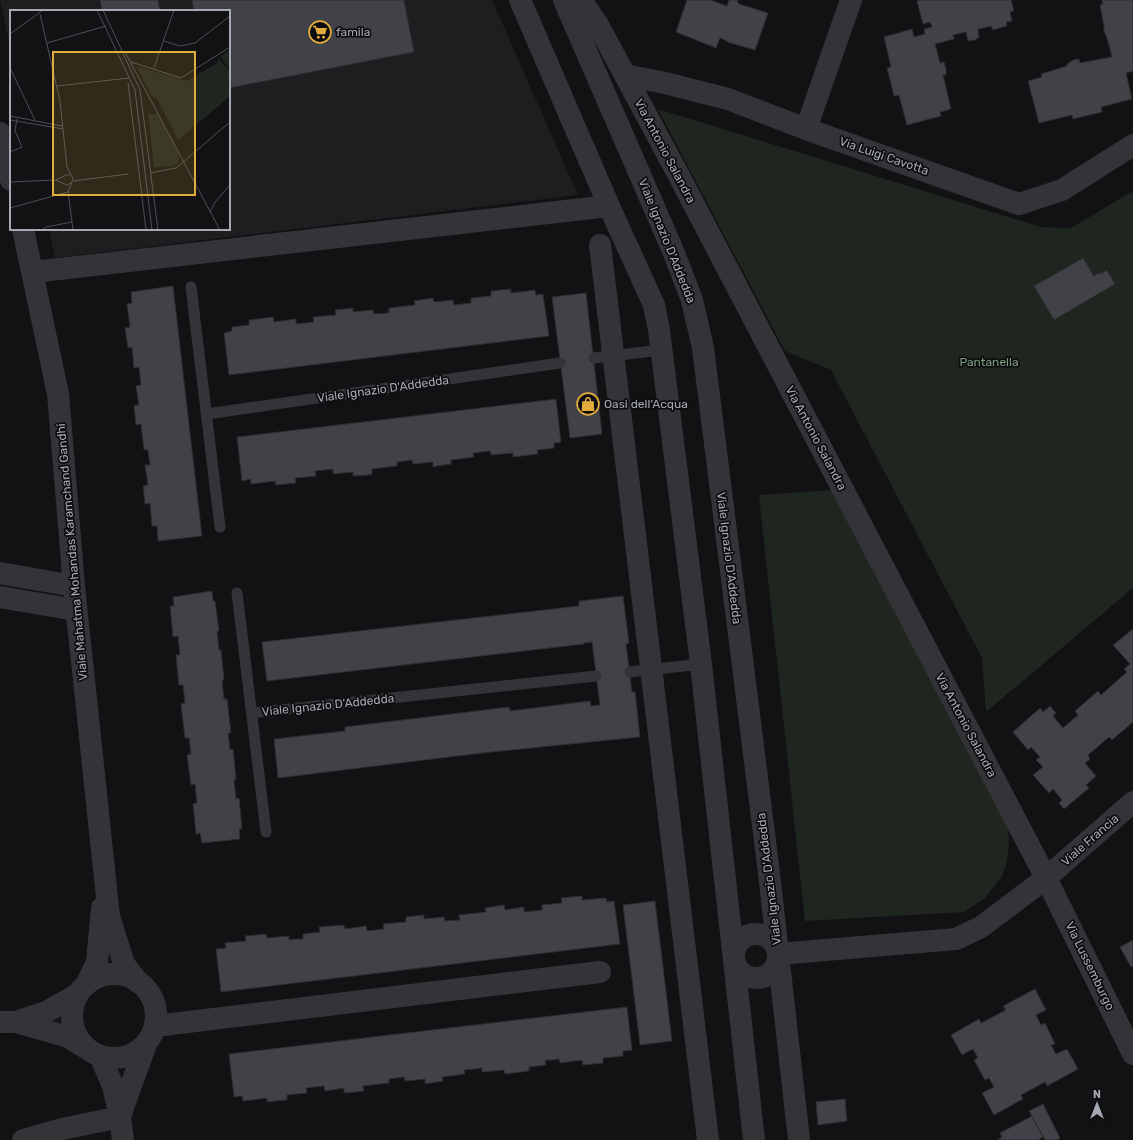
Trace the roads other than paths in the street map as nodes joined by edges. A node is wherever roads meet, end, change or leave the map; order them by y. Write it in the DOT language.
graph roads {
  1 [pos="520,0"];
  2 [pos="564,0"];
  3 [pos="581,0"];
  4 [pos="851,0"];
  5 [pos="625,75"];
  6 [pos="806,129"];
  7 [pos="0,133"];
  8 [pos="1133,145"];
  9 [pos="10,176"];
  10 [pos="609,206"];
  11 [pos="23,230"];
  12 [pos="600,245"];
  13 [pos="33,272"];
  14 [pos="191,287"];
  15 [pos="662,350"];
  16 [pos="604,357"];
  17 [pos="560,363"];
  18 [pos="207,414"];
  19 [pos="220,527"];
  20 [pos="0,573"];
  21 [pos="74,586"];
  22 [pos="237,593"];
  23 [pos="0,597"];
  24 [pos="76,610"];
  25 [pos="701,664"];
  26 [pos="652,669"];
  27 [pos="630,672"];
  28 [pos="596,676"];
  29 [pos="252,713"];
  30 [pos="1133,802"];
  31 [pos="266,832"];
  32 [pos="104,877"];
  33 [pos="1046,878"];
  34 [pos="778,954"];
  35 [pos="734,960"];
  36 [pos="600,972"];
  37 [pos="139,983"];
  38 [pos="82,990"];
  39 [pos="8,1022"];
  40 [pos="150,1035"];
  41 [pos="95,1053"];
  42 [pos="1133,1054"];
  43 [pos="120,1117"];
  44 [pos="23,1140"];
  45 [pos="123,1140"];
  46 [pos="708,1140"];
  47 [pos="754,1140"];
  48 [pos="799,1140"];
  1 -- 10 [label="street"];
  2 -- 34 [label="street, Viale Ignazio D'Addedda"];
  3 -- 5 [label="street, Via Antonio Salandra"];
  4 -- 6 [label="street"];
  5 -- 6 [label="street, Via Luigi Cavotta"];
  5 -- 33 [label="street, Via Antonio Salandra"];
  6 -- 8 [label="street, Via Luigi Cavotta"];
  7 -- 9 [label="street"];
  10 -- 13 [label="street"];
  10 -- 15 [label="street"];
  11 -- 13 [label="street, Viale Mahatma Mohandas Karamchand Gandhi"];
  12 -- 16 [label="street"];
  13 -- 21 [label="street, Viale Mahatma Mohandas Karamchand Gandhi"];
  14 -- 18 [label="lane"];
  15 -- 16 [label="lane"];
  15 -- 25 [label="street"];
  16 -- 26 [label="street"];
  17 -- 18 [label="lane, Viale Ignazio D'Addedda"];
  18 -- 19 [label="lane"];
  20 -- 21 [label="street"];
  21 -- 24 [label="street, Viale Mahatma Mohandas Karamchand Gandhi"];
  22 -- 29 [label="lane, Viale Ignazio D'Addedda"];
  23 -- 24 [label="street"];
  24 -- 32 [label="street, Viale Mahatma Mohandas Karamchand Gandhi"];
  25 -- 26 [label="lane"];
  25 -- 35 [label="street"];
  26 -- 27 [label="lane"];
  26 -- 46 [label="street"];
  28 -- 29 [label="lane, Viale Ignazio D'Addedda"];
  29 -- 31 [label="lane, Viale Ignazio D'Addedda"];
  30 -- 33 [label="street, Viale Francia"];
  32 -- 37 [label="street, Viale Mahatma Mohandas Karamchand Gandhi"];
  32 -- 38 [label="street, Viale Mahatma Mohandas Karamchand Gandhi"];
  33 -- 34 [label="street, Viale Francia"];
  33 -- 42 [label="street, Via Lussemburgo"];
  34 -- 35 [label="street"];
  34 -- 35 [label="street"];
  34 -- 48 [label="street, Viale Ignazio D'Addedda"];
  35 -- 47 [label="street"];
  36 -- 40 [label="street"];
  37 -- 38 [label="street"];
  37 -- 40 [label="street"];
  38 -- 39 [label="street"];
  38 -- 41 [label="street"];
  39 -- 41 [label="street"];
  40 -- 41 [label="street"];
  40 -- 43 [label="street"];
  41 -- 43 [label="street"];
  43 -- 44 [label="street"];
  43 -- 45 [label="street"];
}
